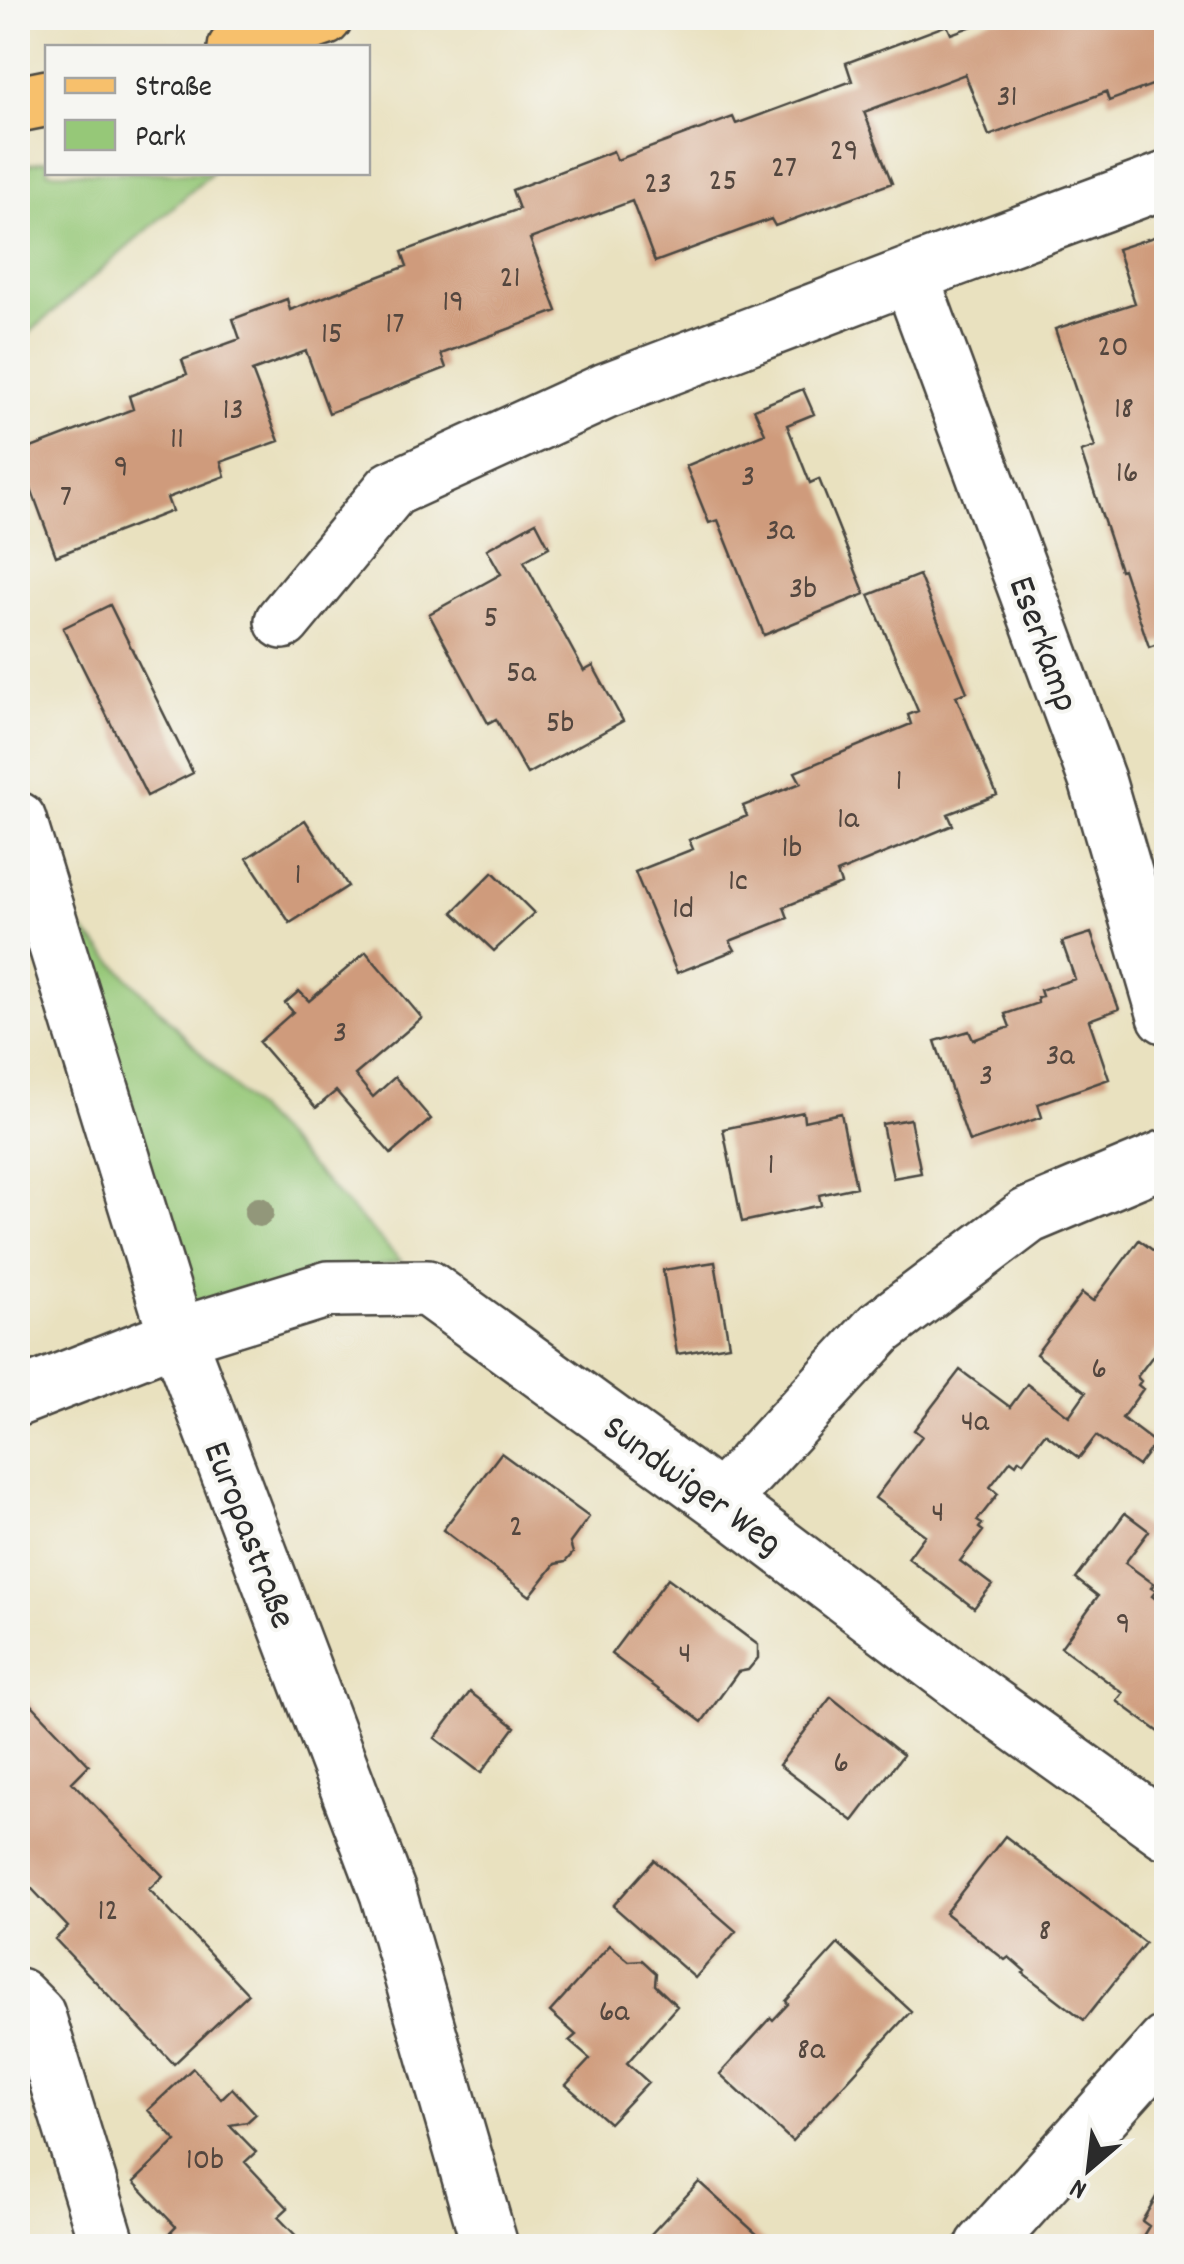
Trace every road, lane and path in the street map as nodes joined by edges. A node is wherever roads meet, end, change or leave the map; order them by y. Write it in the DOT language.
graph roads {
  1 [pos="324,18"];
  2 [pos="245,45"];
  3 [pos="45,99"];
  4 [pos="18,104"];
  5 [pos="1166,180"];
  6 [pos="910,274"];
  7 [pos="283,621"];
  8 [pos="18,820"];
  9 [pos="1166,1016"];
  10 [pos="1166,1158"];
  11 [pos="177,1336"];
  12 [pos="18,1398"];
  13 [pos="720,1501"];
  14 [pos="1166,1831"];
  15 [pos="18,1996"];
  16 [pos="1166,2043"];
  17 [pos="108,2246"];
  18 [pos="490,2246"];
  19 [pos="984,2246"];
  1 -- 2 [label="main road"];
  3 -- 4 [label="main road"];
  5 -- 6 [label="street"];
  6 -- 7 [label="street"];
  6 -- 9 [label="street, Eserkamp"];
  8 -- 11 [label="street, Europastraße"];
  10 -- 13 [label="street"];
  11 -- 12 [label="street, Sundwiger Weg"];
  11 -- 13 [label="street, Sundwiger Weg"];
  11 -- 18 [label="street, Europastraße"];
  13 -- 14 [label="street, Sundwiger Weg"];
  15 -- 17 [label="street"];
  16 -- 19 [label="street"];
}
